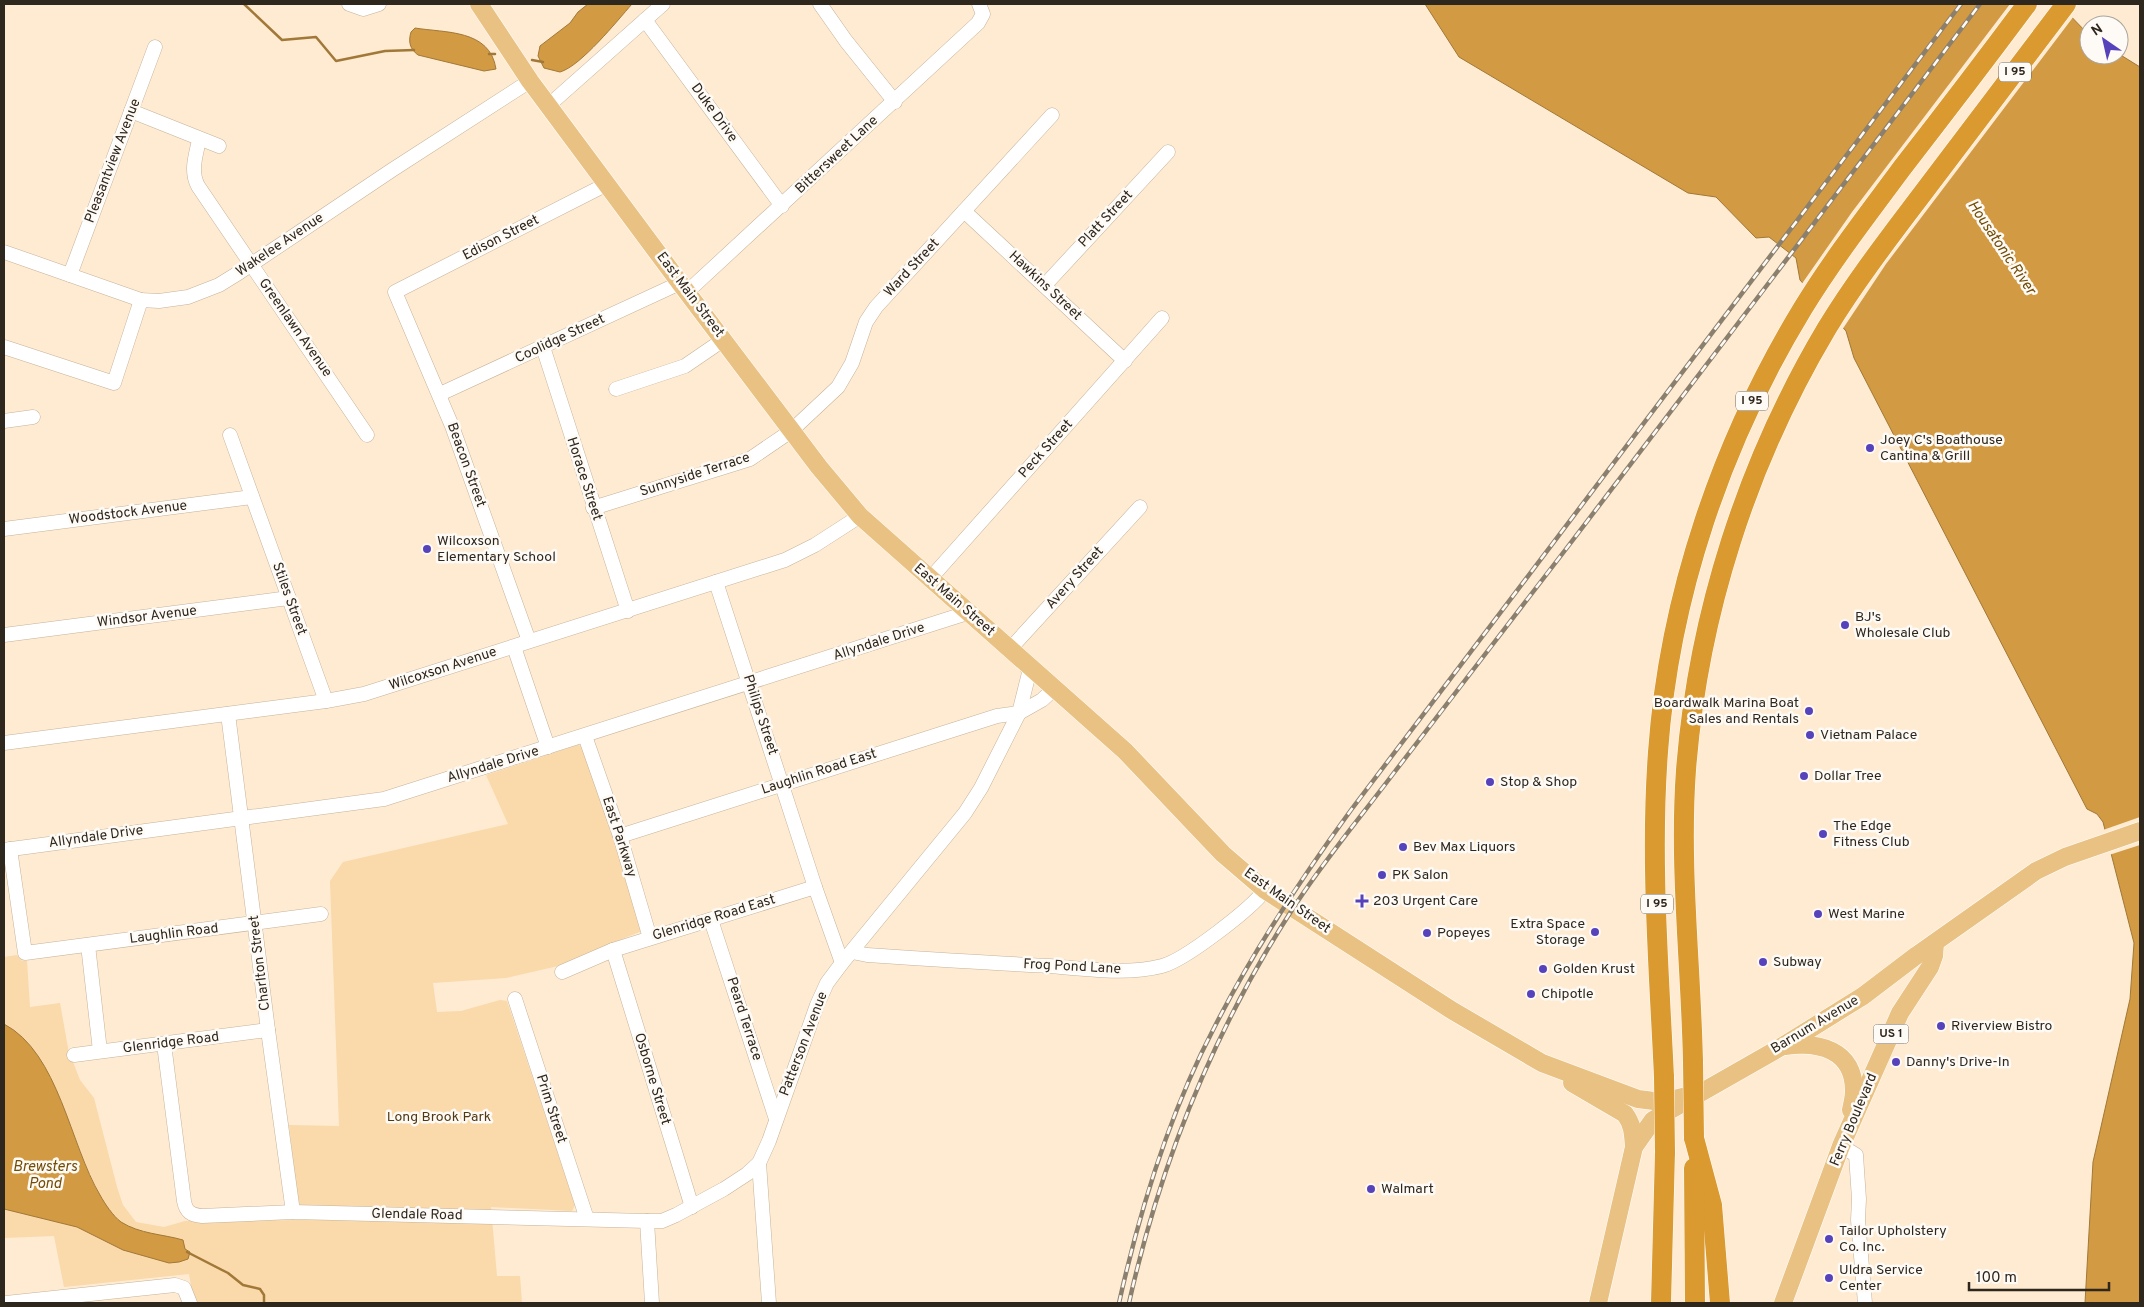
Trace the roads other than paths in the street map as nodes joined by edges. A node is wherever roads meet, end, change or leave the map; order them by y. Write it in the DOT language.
graph roads {
  1 [pos="349,4"];
  2 [pos="379,4"];
  3 [pos="478,4"];
  4 [pos="663,4"];
  5 [pos="820,4"];
  6 [pos="2027,4"];
  7 [pos="2066,4"];
  8 [pos="981,9"];
  9 [pos="645,20"];
  10 [pos="156,47"];
  11 [pos="530,81"];
  12 [pos="895,102"];
  13 [pos="548,106"];
  14 [pos="132,111"];
  15 [pos="1052,115"];
  16 [pos="199,140"];
  17 [pos="220,146"];
  18 [pos="1168,152"];
  19 [pos="607,184"];
  20 [pos="782,206"];
  21 [pos="964,211"];
  22 [pos="4,252"];
  23 [pos="251,265"];
  24 [pos="70,275"];
  25 [pos="1045,285"];
  26 [pos="683,287"];
  27 [pos="395,292"];
  28 [pos="141,300"];
  29 [pos="1162,318"];
  30 [pos="723,340"];
  31 [pos="4,347"];
  32 [pos="543,347"];
  33 [pos="1125,361"];
  34 [pos="616,389"];
  35 [pos="440,394"];
  36 [pos="33,416"];
  37 [pos="4,421"];
  38 [pos="791,431"];
  39 [pos="230,435"];
  40 [pos="367,435"];
  41 [pos="252,497"];
  42 [pos="1140,507"];
  43 [pos="593,508"];
  44 [pos="860,516"];
  45 [pos="4,529"];
  46 [pos="930,580"];
  47 [pos="716,582"];
  48 [pos="289,598"];
  49 [pos="628,611"];
  50 [pos="967,613"];
  51 [pos="4,635"];
  52 [pos="529,641"];
  53 [pos="514,646"];
  54 [pos="1010,649"];
  55 [pos="1026,663"];
  56 [pos="750,684"];
  57 [pos="1055,688"];
  58 [pos="326,701"];
  59 [pos="1019,713"];
  60 [pos="228,714"];
  61 [pos="585,736"];
  62 [pos="4,743"];
  63 [pos="548,748"];
  64 [pos="783,783"];
  65 [pos="243,818"];
  66 [pos="2140,831"];
  67 [pos="620,836"];
  68 [pos="7,849"];
  69 [pos="815,886"];
  70 [pos="1266,890"];
  71 [pos="322,914"];
  72 [pos="712,920"];
  73 [pos="255,924"];
  74 [pos="650,938"];
  75 [pos="1934,943"];
  76 [pos="88,945"];
  77 [pos="612,950"];
  78 [pos="852,952"];
  79 [pos="842,963"];
  80 [pos="562,972"];
  81 [pos="515,999"];
  82 [pos="268,1030"];
  83 [pos="164,1044"];
  84 [pos="1781,1047"];
  85 [pos="100,1051"];
  86 [pos="74,1055"];
  87 [pos="1554,1068"];
  88 [pos="1699,1093"];
  89 [pos="776,1119"];
  90 [pos="1849,1128"];
  91 [pos="1694,1138"];
  92 [pos="1841,1146"];
  93 [pos="1634,1147"];
  94 [pos="758,1163"];
  95 [pos="692,1207"];
  96 [pos="293,1212"];
  97 [pos="587,1219"];
  98 [pos="647,1221"];
  99 [pos="1664,1242"];
  100 [pos="6,1303"];
  101 [pos="190,1303"];
  102 [pos="652,1303"];
  103 [pos="769,1303"];
  104 [pos="1598,1303"];
  105 [pos="1650,1303"];
  106 [pos="1661,1303"];
  107 [pos="1694,1303"];
  108 [pos="1720,1303"];
  109 [pos="1783,1303"];
  110 [pos="1865,1303"];
  1 -- 2 [label="street"];
  3 -- 11 [label="main road, East Main Street"];
  4 -- 9 [label="street"];
  5 -- 12 [label="street"];
  6 -- 99 [label="highway, I 95, bridge"];
  7 -- 91 [label="highway, I 95, bridge"];
  8 -- 12 [label="street, Bittersweet Lane"];
  9 -- 13 [label="street"];
  9 -- 20 [label="street, Duke Drive"];
  10 -- 14 [label="street, Pleasantview Avenue"];
  11 -- 13 [label="main road, East Main Street"];
  11 -- 23 [label="street, Wakelee Avenue"];
  12 -- 20 [label="street, Bittersweet Lane"];
  13 -- 19 [label="main road, East Main Street"];
  14 -- 16 [label="street"];
  14 -- 24 [label="street, Pleasantview Avenue"];
  15 -- 21 [label="street, Ward Street"];
  16 -- 17 [label="street"];
  16 -- 23 [label="street, Greenlawn Avenue"];
  18 -- 25 [label="street, Platt Street"];
  19 -- 26 [label="main road, East Main Street"];
  19 -- 27 [label="street, Edison Street"];
  20 -- 26 [label="street, Bittersweet Lane"];
  21 -- 25 [label="street, Hawkins Street"];
  21 -- 38 [label="street, Ward Street"];
  22 -- 24 [label="street, Wakelee Avenue"];
  23 -- 28 [label="street, Wakelee Avenue"];
  23 -- 40 [label="street, Greenlawn Avenue"];
  24 -- 28 [label="street, Wakelee Avenue"];
  25 -- 33 [label="street, Hawkins Street"];
  26 -- 30 [label="main road, East Main Street"];
  26 -- 32 [label="street, Coolidge Street"];
  27 -- 35 [label="street, Beacon Street"];
  28 -- 31 [label="street"];
  29 -- 33 [label="street, Peck Street"];
  30 -- 34 [label="street"];
  30 -- 38 [label="main road, East Main Street"];
  32 -- 35 [label="street, Coolidge Street"];
  32 -- 43 [label="street, Horace Street"];
  33 -- 46 [label="street, Peck Street"];
  35 -- 52 [label="street, Beacon Street"];
  36 -- 37 [label="street"];
  38 -- 43 [label="street, Sunnyside Terrace"];
  38 -- 44 [label="main road, East Main Street"];
  39 -- 41 [label="street, Stiles Street"];
  41 -- 45 [label="street, Woodstock Avenue"];
  41 -- 48 [label="street, Stiles Street"];
  42 -- 54 [label="street, Avery Street"];
  43 -- 49 [label="street, Horace Street"];
  44 -- 46 [label="main road, East Main Street"];
  44 -- 47 [label="street, Wilcoxson Avenue"];
  46 -- 50 [label="main road, East Main Street"];
  47 -- 49 [label="street, Wilcoxson Avenue"];
  47 -- 56 [label="street, Philips Street"];
  48 -- 51 [label="street, Windsor Avenue"];
  48 -- 58 [label="street, Stiles Street"];
  49 -- 52 [label="street, Wilcoxson Avenue"];
  50 -- 54 [label="main road, East Main Street"];
  50 -- 56 [label="street, Allyndale Drive"];
  52 -- 53 [label="street, Wilcoxson Avenue"];
  53 -- 58 [label="street, Wilcoxson Avenue"];
  53 -- 63 [label="street"];
  54 -- 55 [label="main road, East Main Street"];
  55 -- 57 [label="main road, East Main Street"];
  55 -- 59 [label="street, Patterson Avenue"];
  56 -- 61 [label="street, Allyndale Drive"];
  56 -- 64 [label="street, Philips Street"];
  57 -- 59 [label="street"];
  57 -- 70 [label="main road, East Main Street"];
  58 -- 60 [label="street, Wilcoxson Avenue"];
  59 -- 64 [label="street, Laughlin Road East"];
  59 -- 78 [label="street, Patterson Avenue"];
  60 -- 62 [label="street, Wilcoxson Avenue"];
  60 -- 65 [label="street, Charlton Street"];
  61 -- 63 [label="street, Allyndale Drive"];
  61 -- 67 [label="street, East Parkway"];
  63 -- 65 [label="street, Allyndale Drive"];
  64 -- 67 [label="street, Laughlin Road East"];
  64 -- 69 [label="street, Philips Street"];
  65 -- 68 [label="street, Allyndale Drive"];
  65 -- 73 [label="street, Charlton Street"];
  66 -- 75 [label="main road, Barnum Avenue"];
  67 -- 74 [label="street, East Parkway"];
  68 -- 76 [label="street, Laughlin Road"];
  69 -- 72 [label="street, Glenridge Road East"];
  69 -- 79 [label="street, Philips Street"];
  70 -- 78 [label="street, Frog Pond Lane"];
  70 -- 87 [label="main road, East Main Street"];
  71 -- 73 [label="street, Laughlin Road"];
  72 -- 74 [label="street, Glenridge Road East"];
  72 -- 89 [label="street, Peard Terrace"];
  73 -- 76 [label="street, Laughlin Road"];
  73 -- 82 [label="street, Charlton Street"];
  74 -- 77 [label="street, Glenridge Road East"];
  75 -- 84 [label="main road, Barnum Avenue"];
  75 -- 90 [label="main road, Ferry Boulevard / US 1"];
  76 -- 85 [label="street"];
  77 -- 80 [label="street"];
  77 -- 95 [label="street, Osborne Street"];
  78 -- 79 [label="street, Patterson Avenue"];
  79 -- 89 [label="street, Patterson Avenue"];
  81 -- 97 [label="street, Prim Street"];
  82 -- 83 [label="street, Glenridge Road"];
  82 -- 96 [label="street, Charlton Street"];
  83 -- 85 [label="street, Glenridge Road"];
  83 -- 96 [label="street, Glendale Road"];
  84 -- 88 [label="main road, Barnum Avenue"];
  84 -- 90 [label="main road"];
  85 -- 86 [label="street, Glenridge Road"];
  87 -- 88 [label="main road, East Main Street"];
  87 -- 93 [label="main road, East Main Street"];
  88 -- 93 [label="main road, Barnum Avenue"];
  89 -- 94 [label="street, Patterson Avenue"];
  90 -- 92 [label="main road, Ferry Boulevard / US 1"];
  91 -- 107 [label="highway, I 95"];
  91 -- 108 [label="highway"];
  92 -- 109 [label="main road, Ferry Boulevard / US 1"];
  92 -- 110 [label="street"];
  93 -- 104 [label="main road, Barnum Avenue"];
  94 -- 95 [label="street, Patterson Avenue"];
  94 -- 103 [label="street"];
  95 -- 98 [label="street, Patterson Avenue"];
  96 -- 97 [label="street, Glendale Road"];
  97 -- 98 [label="street, Glendale Road"];
  98 -- 102 [label="street"];
  99 -- 105 [label="highway"];
  99 -- 106 [label="highway, I 95"];
  100 -- 101 [label="street"];
}
